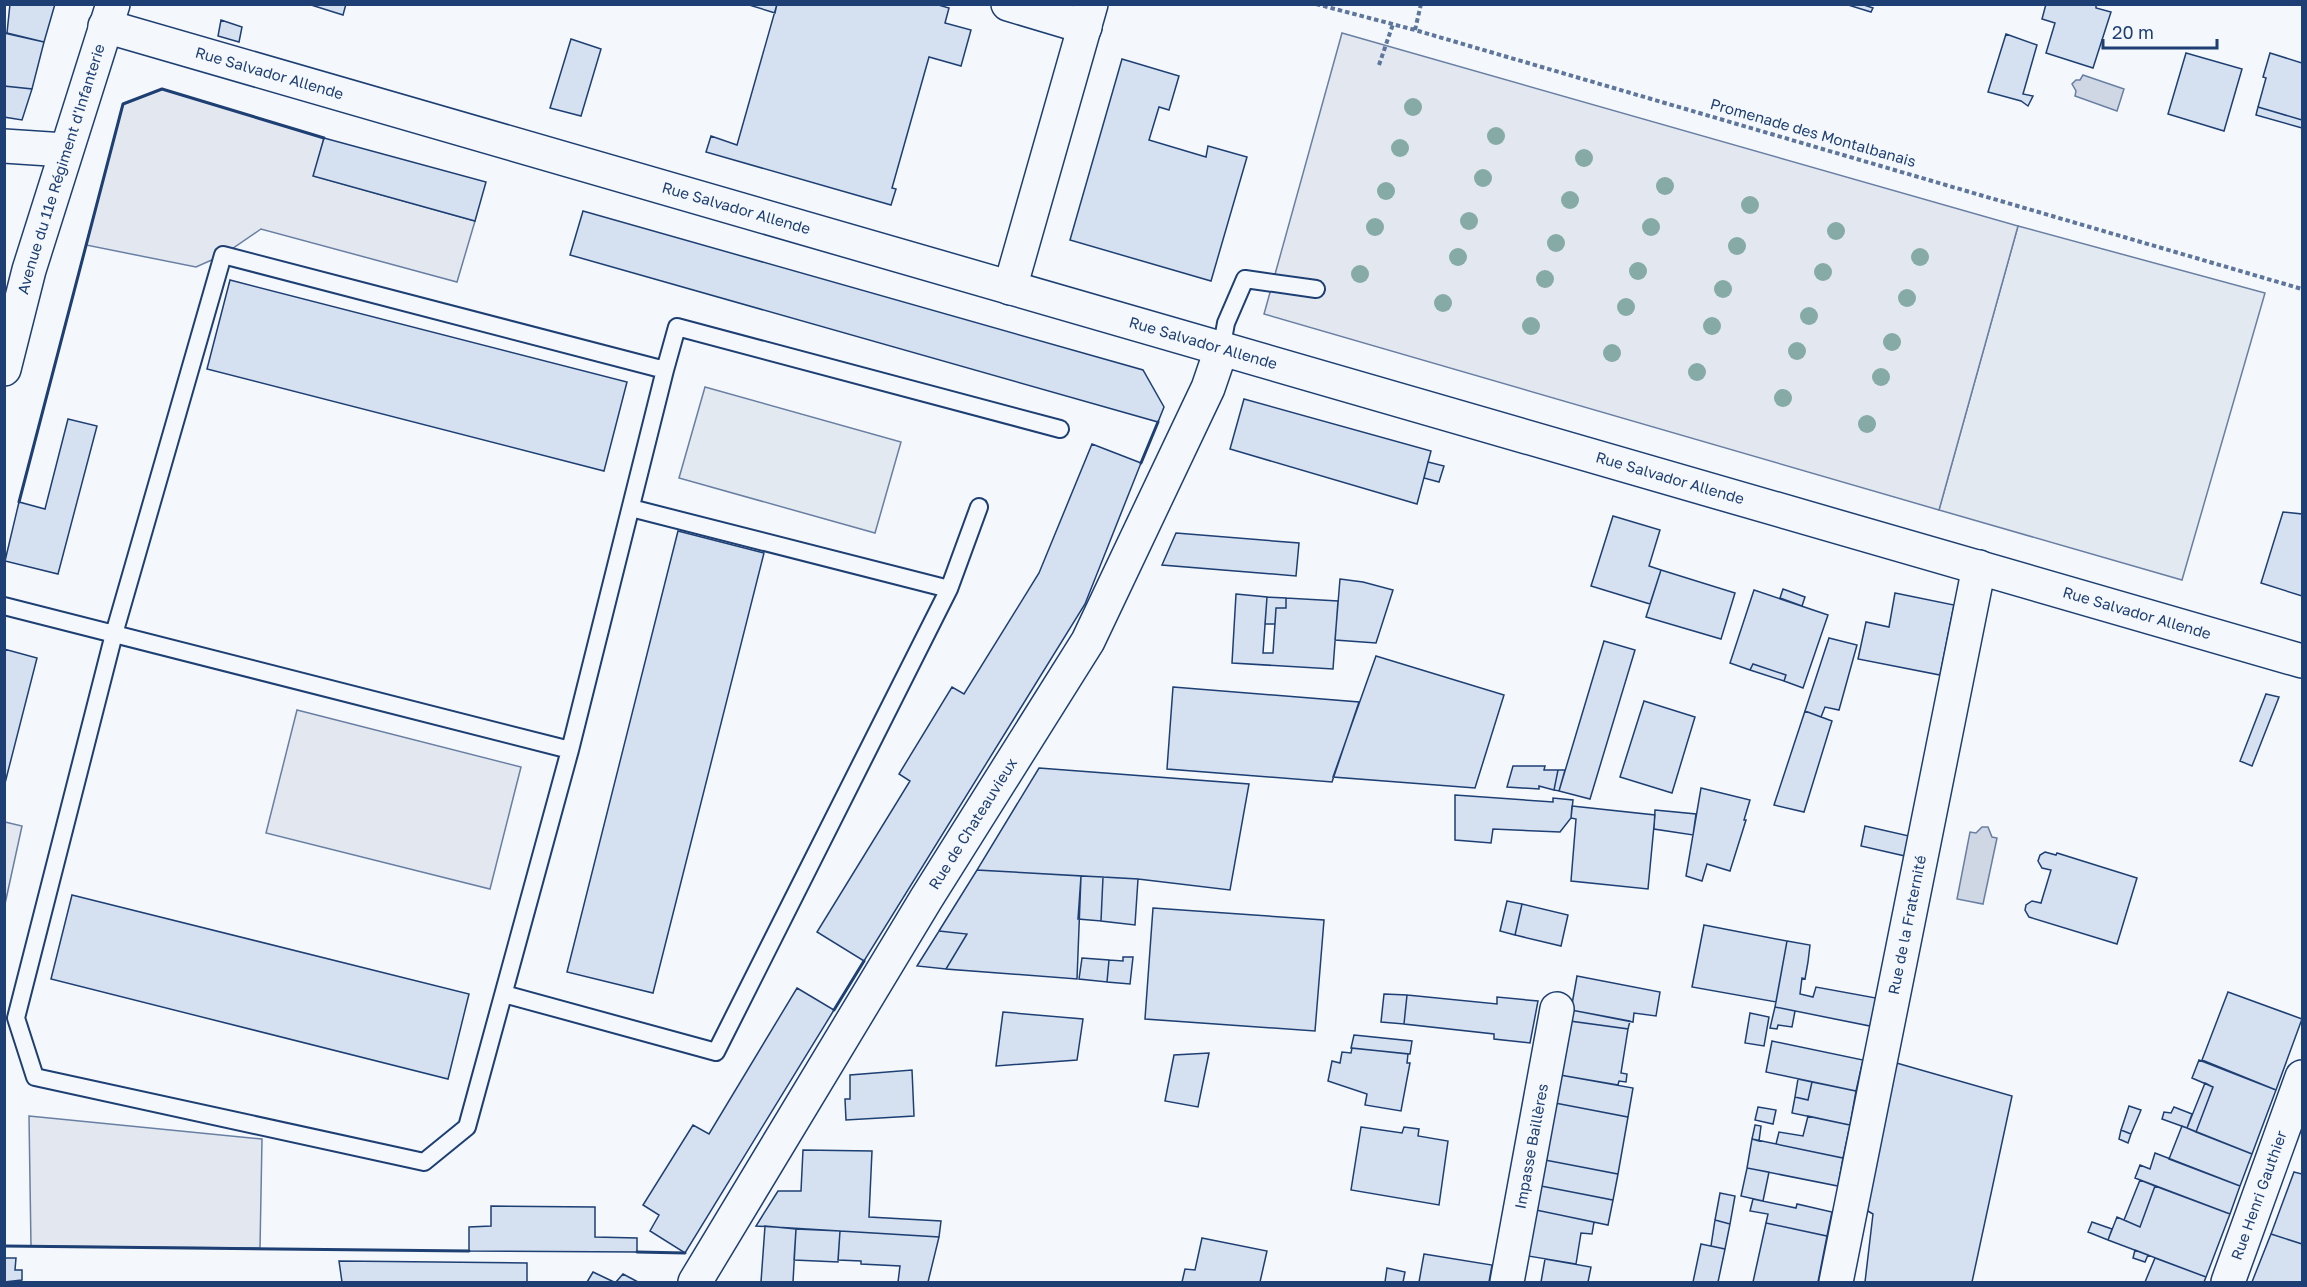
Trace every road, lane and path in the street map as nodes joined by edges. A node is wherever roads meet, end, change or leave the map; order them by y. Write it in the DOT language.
graph roads {
  1 [pos="1008,4"];
  2 [pos="1316,4"];
  3 [pos="1422,4"];
  4 [pos="109,15"];
  5 [pos="1088,16"];
  6 [pos="1393,24"];
  7 [pos="1415,30"];
  8 [pos="1379,65"];
  9 [pos="4,146"];
  10 [pos="65,150"];
  11 [pos="1010,288"];
  12 [pos="2302,289"];
  13 [pos="1316,290"];
  14 [pos="1221,350"];
  15 [pos="4,369"];
  16 [pos="665,370"];
  17 [pos="1060,429"];
  18 [pos="979,507"];
  19 [pos="631,508"];
  20 [pos="1979,567"];
  21 [pos="948,589"];
  22 [pos="4,606"];
  23 [pos="114,634"];
  24 [pos="2302,661"];
  25 [pos="570,750"];
  26 [pos="504,994"];
  27 [pos="1557,1009"];
  28 [pos="2302,1077"];
  29 [pos="695,1282"];
  30 [pos="1507,1282"];
  31 [pos="1836,1282"];
  32 [pos="2228,1282"];
  1 -- 5 [label="street"];
  2 -- 6 [label="path, Promenade des Montalbanais"];
  3 -- 7 [label="path"];
  4 -- 10 [label="street, Avenue du 11e Régiment d'Infanterie"];
  4 -- 11 [label="street, Rue Salvador Allende"];
  5 -- 11 [label="street"];
  6 -- 7 [label="path, Promenade des Montalbanais"];
  6 -- 8 [label="path"];
  7 -- 12 [label="path, Promenade des Montalbanais"];
  9 -- 10 [label="street"];
  10 -- 15 [label="street, Avenue du 11e Régiment d'Infanterie"];
  11 -- 14 [label="street, Rue Salvador Allende"];
  13 -- 14 [label="lane"];
  14 -- 20 [label="street, Rue Salvador Allende"];
  14 -- 29 [label="street, Rue de Chateauvieux"];
  16 -- 17 [label="lane"];
  16 -- 19 [label="lane"];
  16 -- 23 [label="lane"];
  18 -- 21 [label="lane"];
  19 -- 21 [label="lane"];
  19 -- 25 [label="lane"];
  20 -- 24 [label="street, Rue Salvador Allende"];
  20 -- 31 [label="street, Rue de la Fraternité"];
  21 -- 26 [label="lane"];
  22 -- 23 [label="lane"];
  23 -- 25 [label="lane"];
  23 -- 26 [label="lane"];
  25 -- 26 [label="lane"];
  27 -- 30 [label="street, Impasse Baillères"];
  28 -- 32 [label="street, Rue Henri Gauthier"];
}
